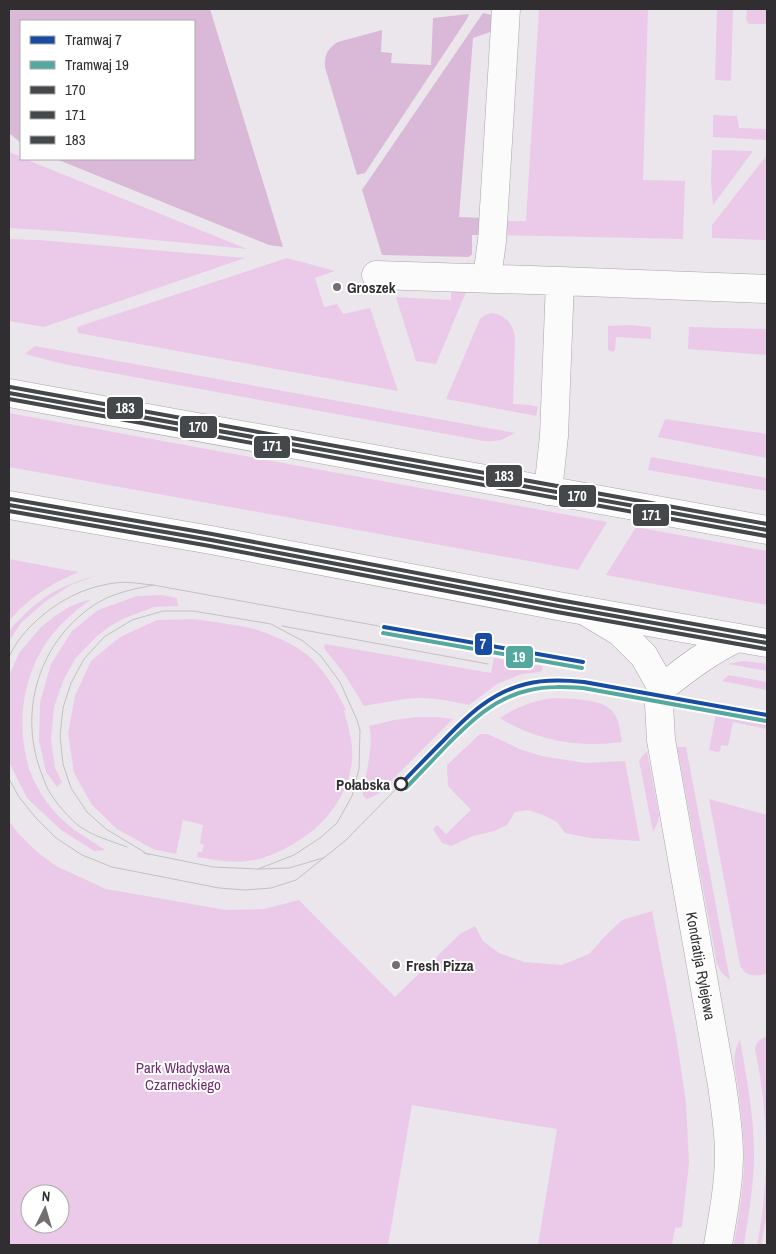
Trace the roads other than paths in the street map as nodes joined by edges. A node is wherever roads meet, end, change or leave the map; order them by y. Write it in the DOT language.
graph roads {
  1 [pos="506,9"];
  2 [pos="376,275"];
  3 [pos="487,278"];
  4 [pos="560,281"];
  5 [pos="767,289"];
  6 [pos="9,393"];
  7 [pos="548,491"];
  8 [pos="9,504"];
  9 [pos="767,530"];
  10 [pos="584,610"];
  11 [pos="737,638"];
  12 [pos="767,643"];
  13 [pos="662,688"];
  14 [pos="718,1245"];
  1 -- 3 [label="street"];
  2 -- 3 [label="street"];
  3 -- 4 [label="street"];
  4 -- 5 [label="street"];
  4 -- 7 [label="street"];
  6 -- 7 [label="street"];
  7 -- 9 [label="street"];
  8 -- 10 [label="street"];
  10 -- 11 [label="street"];
  10 -- 13 [label="street"];
  11 -- 12 [label="street"];
  11 -- 13 [label="street"];
  13 -- 14 [label="street, Kondratija Rylejewa"];
}
